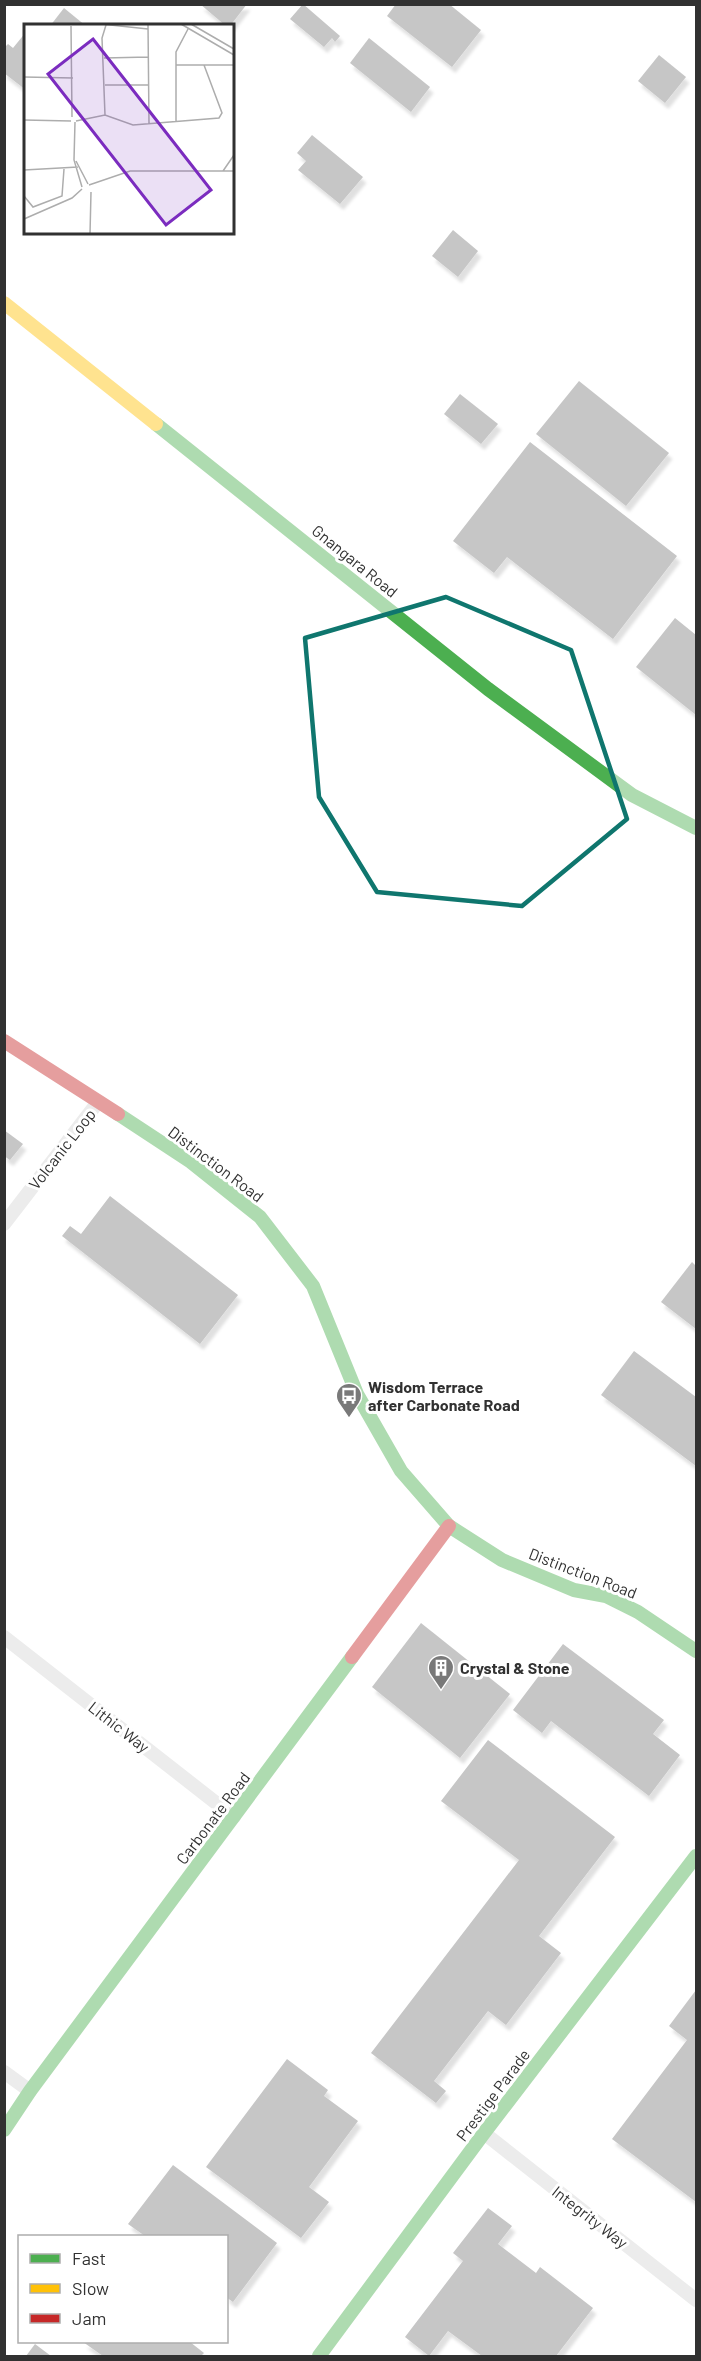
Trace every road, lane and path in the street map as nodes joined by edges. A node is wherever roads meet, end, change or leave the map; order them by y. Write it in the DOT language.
graph roads {
  1 [pos="4,303"];
  2 [pos="696,828"];
  3 [pos="4,1041"];
  4 [pos="98,1102"];
  5 [pos="4,1224"];
  6 [pos="449,1526"];
  7 [pos="4,1637"];
  8 [pos="696,1651"];
  9 [pos="234,1817"];
  10 [pos="696,1856"];
  11 [pos="4,2072"];
  12 [pos="30,2091"];
  13 [pos="4,2130"];
  14 [pos="484,2133"];
  15 [pos="696,2300"];
  16 [pos="319,2356"];
  1 -- 2 [label="street, Gnangara Road"];
  3 -- 4 [label="street, Distinction Road"];
  4 -- 5 [label="street, Volcanic Loop"];
  4 -- 6 [label="street, Distinction Road"];
  6 -- 8 [label="street, Distinction Road"];
  6 -- 9 [label="street, Carbonate Road"];
  7 -- 9 [label="street, Lithic Way"];
  9 -- 12 [label="street, Carbonate Road"];
  10 -- 14 [label="street, Prestige Parade"];
  11 -- 12 [label="street"];
  12 -- 13 [label="street, Carbonate Road"];
  14 -- 15 [label="street, Integrity Way"];
  14 -- 16 [label="street, Prestige Parade"];
}
